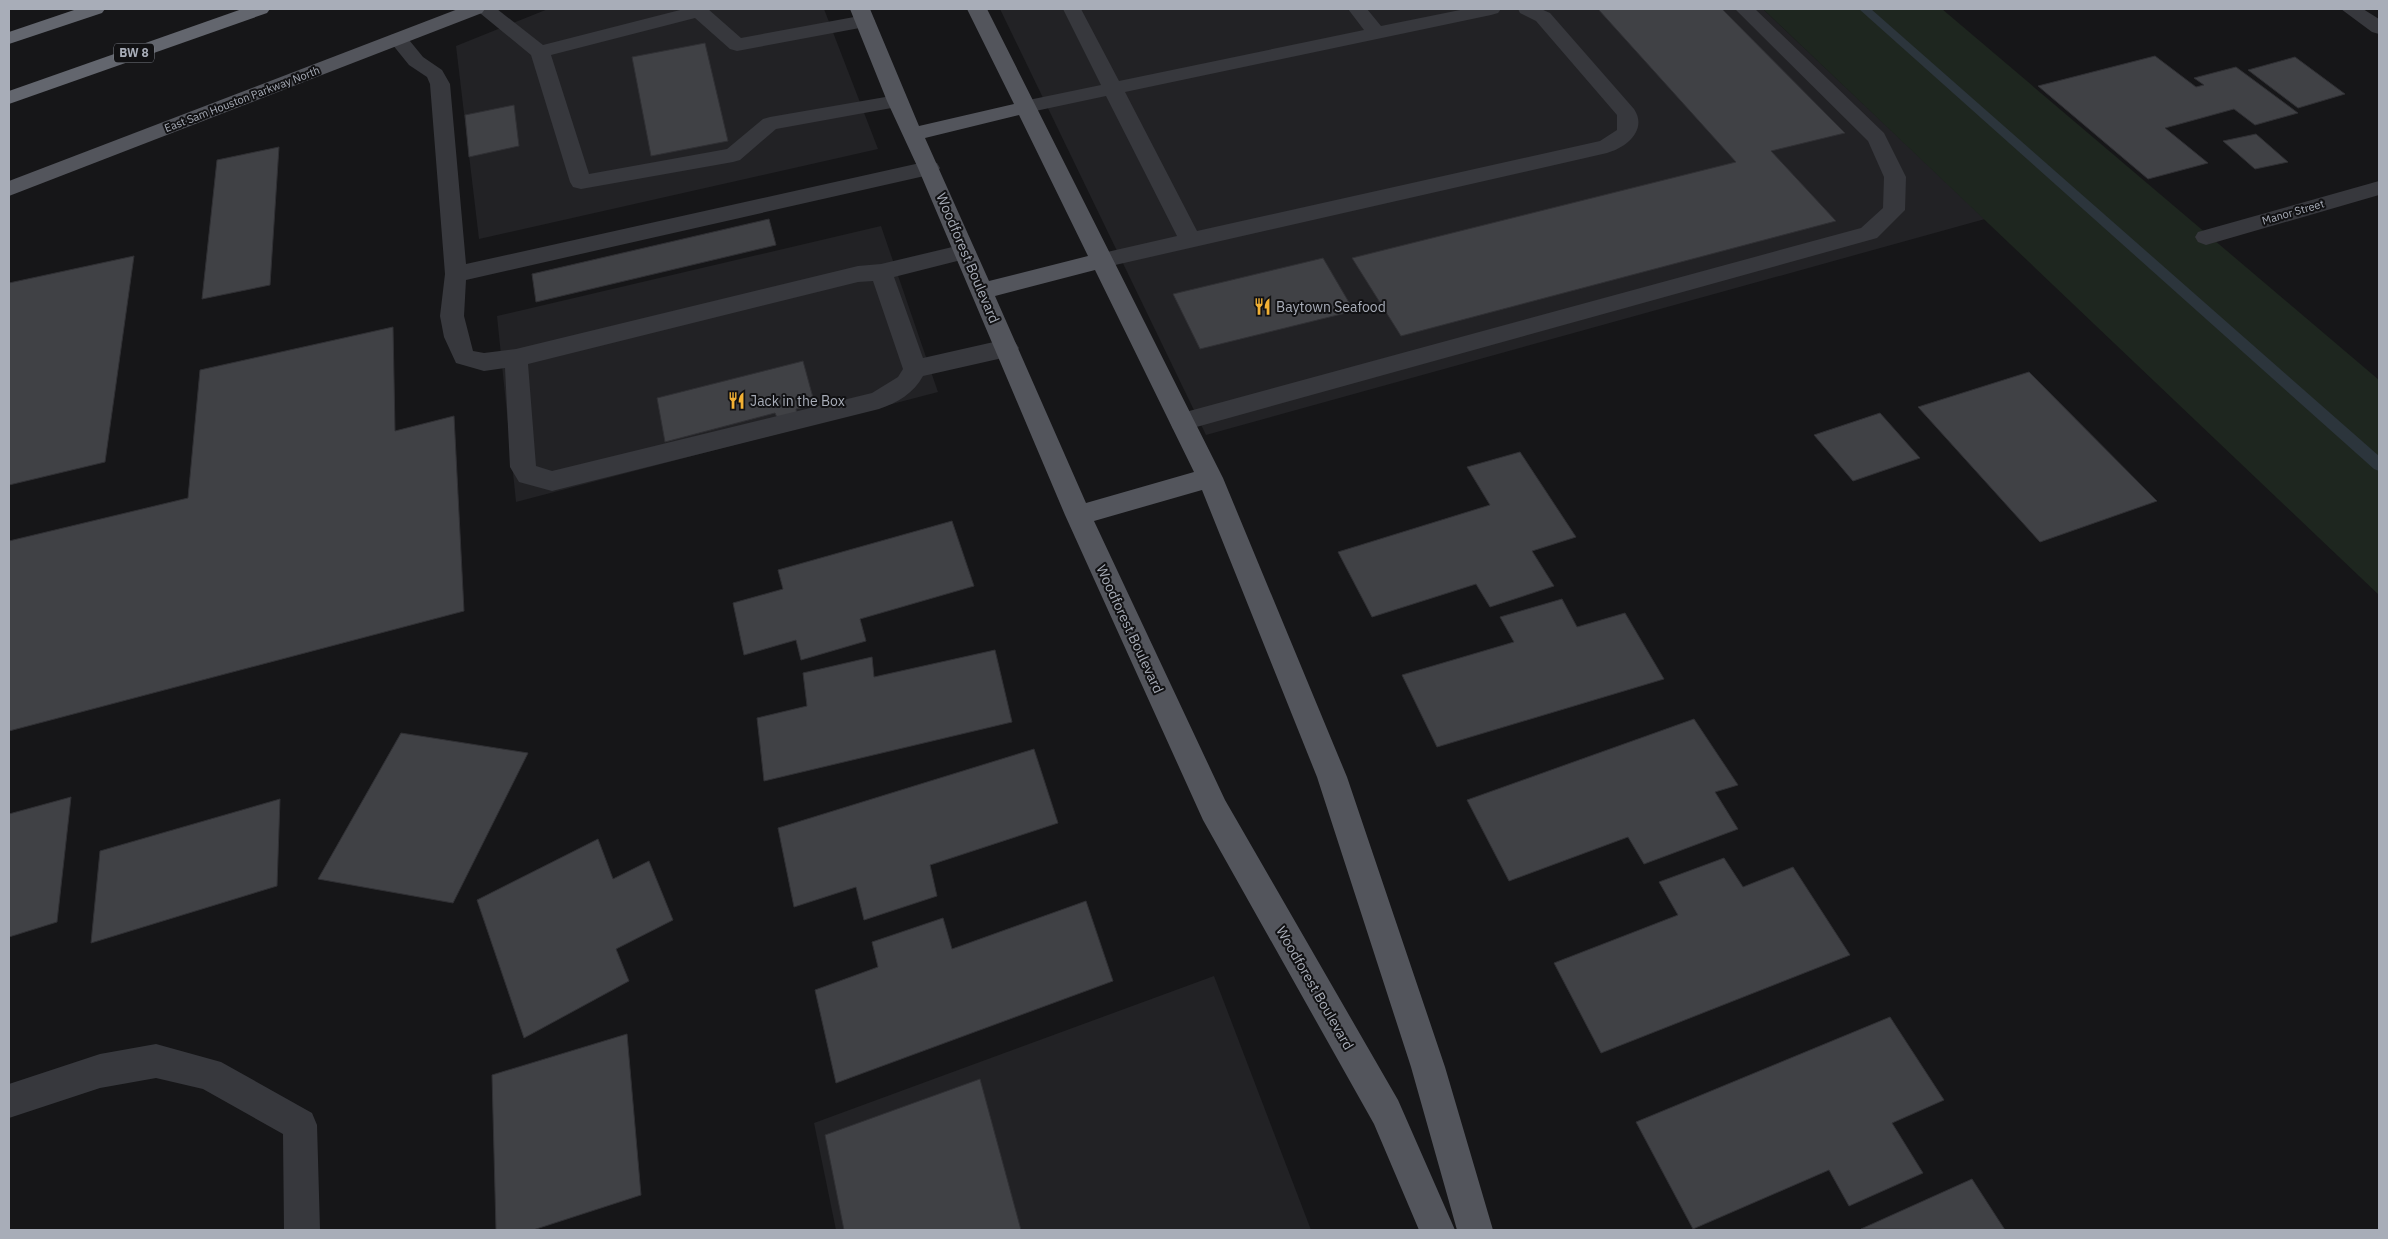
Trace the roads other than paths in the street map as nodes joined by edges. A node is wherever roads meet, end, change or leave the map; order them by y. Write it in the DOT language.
graph roads {
  1 [pos="95,9"];
  2 [pos="260,9"];
  3 [pos="475,9"];
  4 [pos="485,9"];
  5 [pos="977,9"];
  6 [pos="1072,9"];
  7 [pos="1357,9"];
  8 [pos="1491,9"];
  9 [pos="1528,9"];
  10 [pos="1744,9"];
  11 [pos="2351,9"];
  12 [pos="698,10"];
  13 [pos="863,15"];
  14 [pos="2379,28"];
  15 [pos="1376,33"];
  16 [pos="9,38"];
  17 [pos="398,39"];
  18 [pos="540,52"];
  19 [pos="1114,88"];
  20 [pos="9,98"];
  21 [pos="897,101"];
  22 [pos="1026,107"];
  23 [pos="913,134"];
  24 [pos="929,168"];
  25 [pos="2379,188"];
  26 [pos="9,189"];
  27 [pos="2206,237"];
  28 [pos="1190,240"];
  29 [pos="965,252"];
  30 [pos="1102,260"];
  31 [pos="881,272"];
  32 [pos="456,274"];
  33 [pos="982,291"];
  34 [pos="1007,348"];
  35 [pos="516,358"];
  36 [pos="915,369"];
  37 [pos="1182,422"];
  38 [pos="1210,478"];
  39 [pos="1078,514"];
  40 [pos="9,1101"];
  41 [pos="302,1230"];
  42 [pos="1437,1230"];
  43 [pos="1475,1230"];
  1 -- 16 [label="highway"];
  2 -- 20 [label="highway, BW 8"];
  3 -- 17 [label="main road, East Sam Houston Parkway North"];
  4 -- 18 [label="street"];
  5 -- 22 [label="main road"];
  6 -- 19 [label="street"];
  7 -- 15 [label="street"];
  8 -- 15 [label="street"];
  9 -- 28 [label="street"];
  10 -- 37 [label="street"];
  11 -- 14 [label="street"];
  12 -- 13 [label="street"];
  12 -- 18 [label="street"];
  13 -- 21 [label="main road, Woodforest Boulevard"];
  15 -- 19 [label="street"];
  17 -- 26 [label="main road, East Sam Houston Parkway North"];
  17 -- 32 [label="street"];
  18 -- 21 [label="street"];
  19 -- 22 [label="street"];
  19 -- 28 [label="street"];
  21 -- 23 [label="main road, Woodforest Boulevard"];
  22 -- 23 [label="main road"];
  22 -- 30 [label="main road"];
  23 -- 24 [label="main road, Woodforest Boulevard"];
  24 -- 29 [label="main road, Woodforest Boulevard"];
  24 -- 32 [label="street"];
  25 -- 27 [label="street, Manor Street"];
  28 -- 30 [label="street"];
  29 -- 31 [label="street"];
  29 -- 33 [label="main road, Woodforest Boulevard"];
  30 -- 33 [label="main road"];
  30 -- 37 [label="main road"];
  31 -- 35 [label="street"];
  31 -- 36 [label="street"];
  32 -- 35 [label="street"];
  33 -- 34 [label="main road, Woodforest Boulevard"];
  34 -- 36 [label="street"];
  34 -- 39 [label="main road, Woodforest Boulevard"];
  35 -- 36 [label="street"];
  37 -- 38 [label="main road"];
  38 -- 39 [label="main road"];
  38 -- 43 [label="main road"];
  39 -- 42 [label="main road, Woodforest Boulevard"];
  40 -- 41 [label="street"];
}
